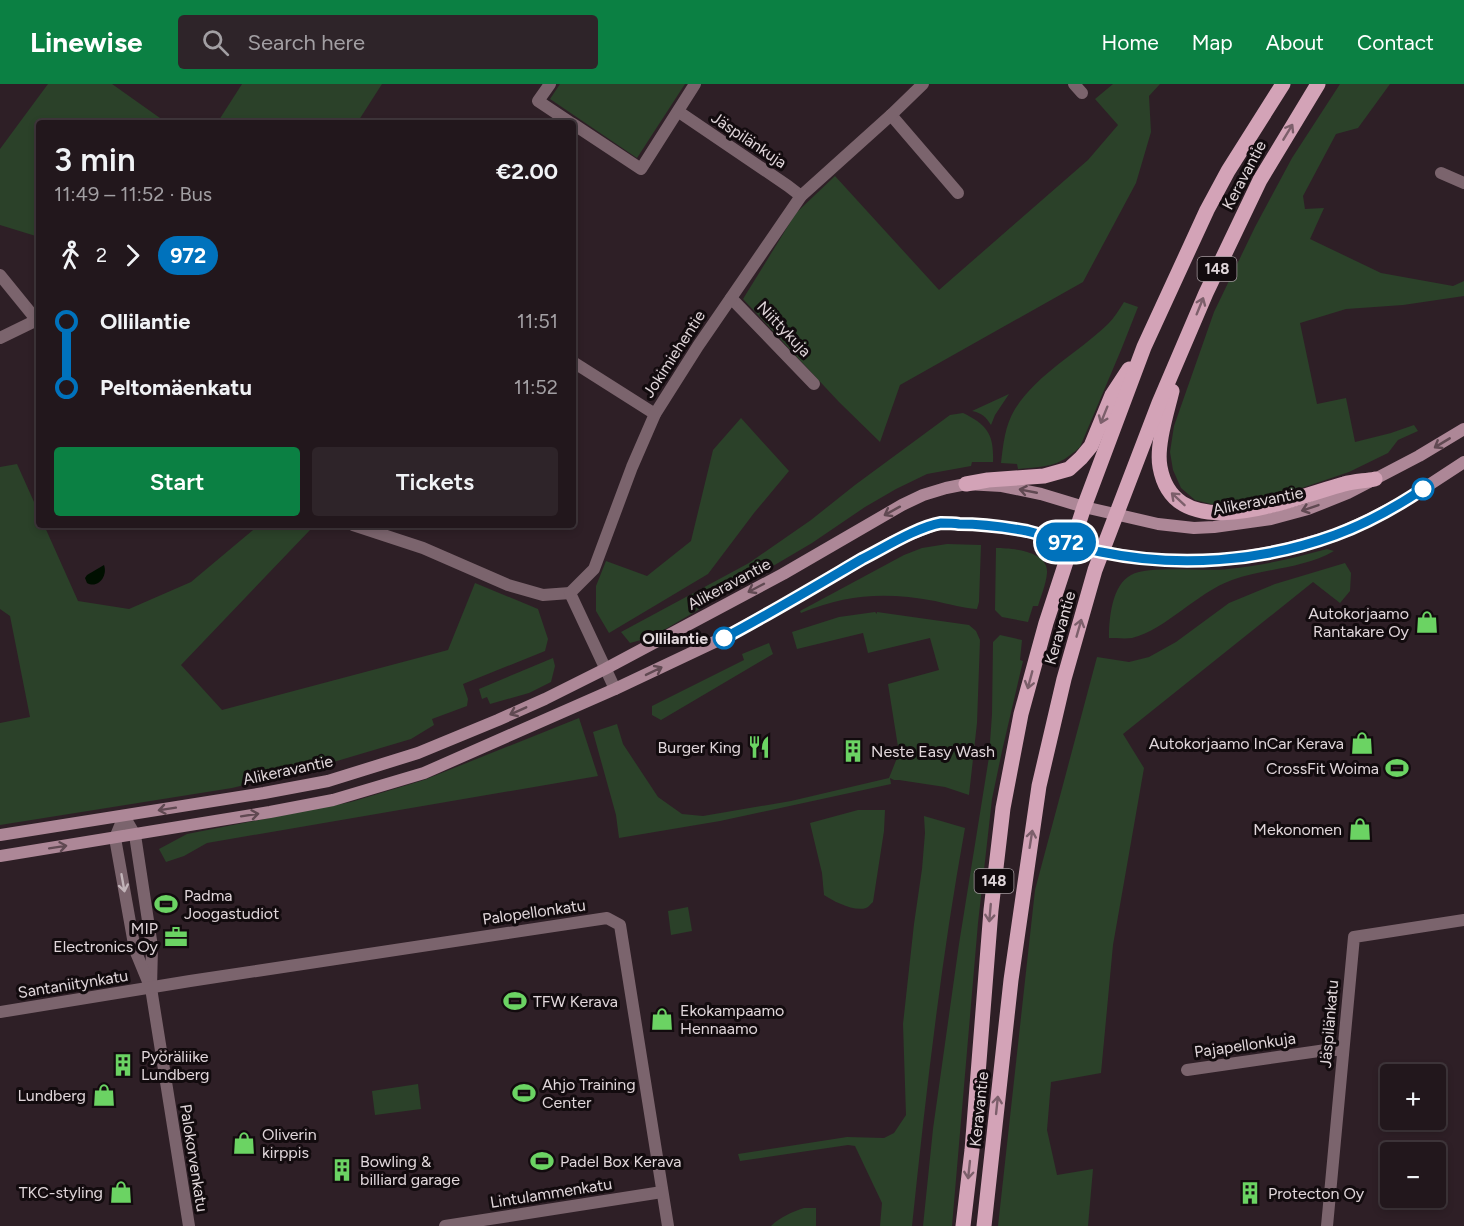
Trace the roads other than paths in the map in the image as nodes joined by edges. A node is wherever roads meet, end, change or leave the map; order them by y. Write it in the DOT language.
graph roads {
  1 [pos="550,84"];
  2 [pos="695,84"];
  3 [pos="922,84"];
  4 [pos="1283,84"];
  5 [pos="1318,84"];
  6 [pos="679,112"];
  7 [pos="891,115"];
  8 [pos="566,120"];
  9 [pos="576,127"];
  10 [pos="1441,174"];
  11 [pos="1464,183"];
  12 [pos="958,193"];
  13 [pos="801,196"];
  14 [pos="0,275"];
  15 [pos="731,298"];
  16 [pos="36,319"];
  17 [pos="36,322"];
  18 [pos="0,338"];
  19 [pos="1144,347"];
  20 [pos="1178,360"];
  21 [pos="576,364"];
  22 [pos="814,384"];
  23 [pos="655,414"];
  24 [pos="1464,429"];
  25 [pos="1464,462"];
  26 [pos="1376,479"];
  27 [pos="966,484"];
  28 [pos="1084,507"];
  29 [pos="1116,514"];
  30 [pos="362,528"];
  31 [pos="1072,544"];
  32 [pos="1101,552"];
  33 [pos="570,593"];
  34 [pos="605,669"];
  35 [pos="615,689"];
  36 [pos="124,816"];
  37 [pos="135,835"];
  38 [pos="0,836"];
  39 [pos="116,838"];
  40 [pos="0,856"];
  41 [pos="1464,920"];
  42 [pos="151,988"];
  43 [pos="0,1012"];
  44 [pos="1343,1050"];
  45 [pos="1187,1070"];
  46 [pos="662,1192"];
  47 [pos="189,1226"];
  48 [pos="445,1226"];
  49 [pos="668,1226"];
  50 [pos="963,1226"];
  51 [pos="984,1226"];
  52 [pos="1327,1226"];
  1 -- 8 [label="street"];
  2 -- 6 [label="street"];
  3 -- 7 [label="street, Jokimiehentie"];
  4 -- 19 [label="main road, Keravantie / 148"];
  20 -- 5 [label="main road, Keravantie / 148, one-way"];
  6 -- 9 [label="street"];
  6 -- 13 [label="street, Jäspilänkuja"];
  7 -- 12 [label="street"];
  7 -- 13 [label="street, Jokimiehentie"];
  10 -- 11 [label="street"];
  13 -- 15 [label="street, Jokimiehentie"];
  14 -- 16 [label="street"];
  15 -- 22 [label="street, Niittykuja"];
  15 -- 23 [label="street, Jokimiehentie"];
  17 -- 18 [label="street"];
  19 -- 27 [label="main road, one-way"];
  19 -- 28 [label="main road, Keravantie / 148"];
  26 -- 20 [label="main road, one-way"];
  20 -- 29 [label="main road, Keravantie / 148"];
  21 -- 23 [label="street"];
  23 -- 33 [label="street, Jokimiehentie"];
  24 -- 26 [label="main road, Alikeravantie, one-way"];
  25 -- 32 [label="main road"];
  26 -- 29 [label="main road, Alikeravantie, one-way"];
  28 -- 27 [label="main road, Alikeravantie, one-way"];
  27 -- 34 [label="main road, Alikeravantie, one-way"];
  28 -- 29 [label="main road, Alikeravantie"];
  28 -- 31 [label="main road, Keravantie / 148"];
  29 -- 32 [label="main road, Keravantie / 148"];
  30 -- 33 [label="street"];
  31 -- 32 [label="main road"];
  35 -- 31 [label="main road, one-way"];
  31 -- 50 [label="main road, Keravantie / 148, one-way"];
  51 -- 32 [label="main road, Keravantie / 148, one-way"];
  33 -- 34 [label="street"];
  34 -- 35 [label="street"];
  34 -- 36 [label="main road, Alikeravantie, one-way"];
  37 -- 35 [label="main road, one-way"];
  36 -- 37 [label="street, Palokorvenkatu"];
  36 -- 38 [label="main road, Alikeravantie"];
  36 -- 39 [label="street, Palokorvenkatu"];
  37 -- 39 [label="main road"];
  37 -- 42 [label="street, Palokorvenkatu"];
  40 -- 39 [label="main road, one-way"];
  39 -- 42 [label="street, Palokorvenkatu, one-way"];
  41 -- 44 [label="street, Jäspilänkatu"];
  42 -- 43 [label="street, Santaniitynkatu"];
  42 -- 46 [label="street, Palopellonkatu"];
  42 -- 47 [label="street, Palokorvenkatu"];
  44 -- 45 [label="street, Pajapellonkuja"];
  44 -- 52 [label="street, Jäspilänkatu"];
  46 -- 48 [label="street, Lintulammenkatu"];
  46 -- 49 [label="street, Palopellonkatu"];
}
